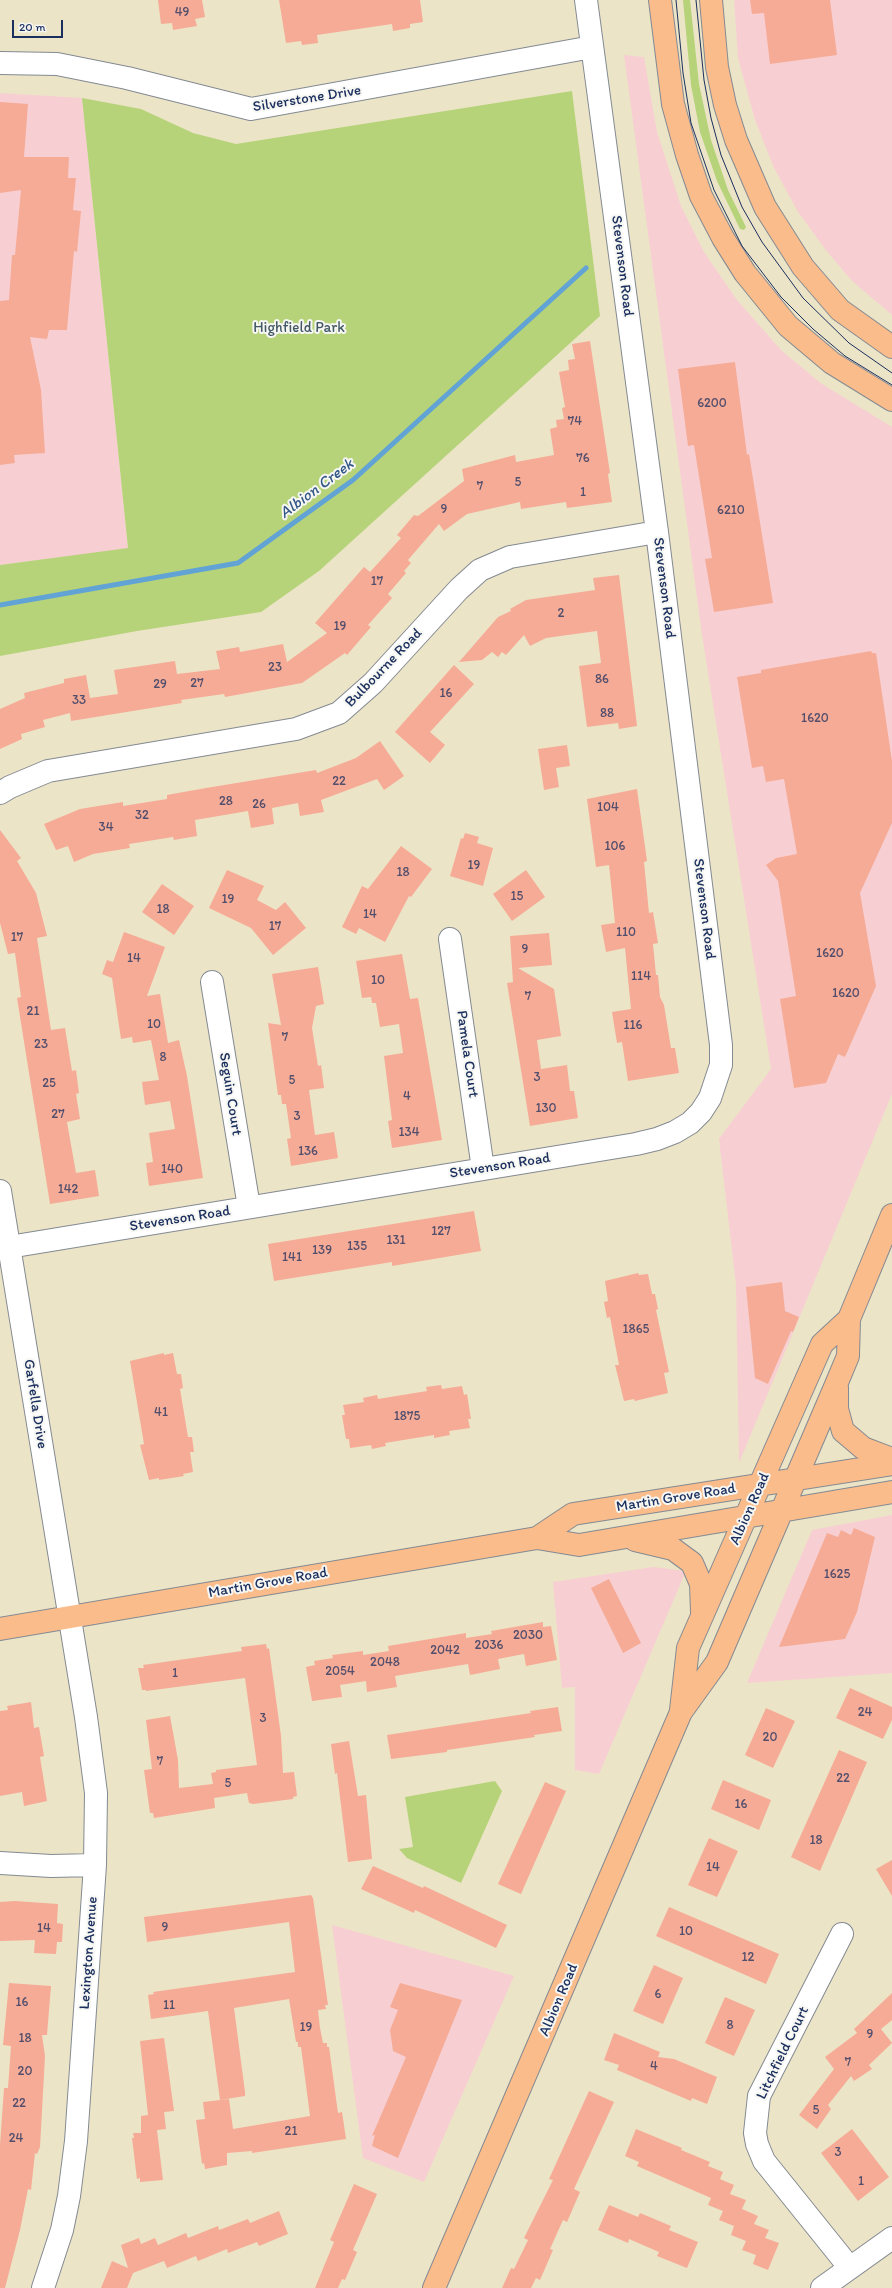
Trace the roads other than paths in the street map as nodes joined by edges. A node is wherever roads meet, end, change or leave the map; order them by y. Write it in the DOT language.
graph roads {
  1 [pos="586,0"];
  2 [pos="660,0"];
  3 [pos="711,0"];
  4 [pos="592,47"];
  5 [pos="0,63"];
  6 [pos="892,347"];
  7 [pos="892,400"];
  8 [pos="657,532"];
  9 [pos="0,793"];
  10 [pos="450,939"];
  11 [pos="212,982"];
  12 [pos="483,1169"];
  13 [pos="0,1192"];
  14 [pos="249,1207"];
  15 [pos="892,1215"];
  16 [pos="9,1247"];
  17 [pos="848,1319"];
  18 [pos="838,1380"];
  19 [pos="892,1460"];
  20 [pos="892,1464"];
  21 [pos="795,1479"];
  22 [pos="760,1485"];
  23 [pos="892,1492"];
  24 [pos="782,1511"];
  25 [pos="746,1517"];
  26 [pos="537,1538"];
  27 [pos="624,1538"];
  28 [pos="69,1616"];
  29 [pos="702,1617"];
  30 [pos="0,1629"];
  31 [pos="681,1712"];
  32 [pos="0,1863"];
  33 [pos="96,1865"];
  34 [pos="842,1934"];
  35 [pos="892,2238"];
  36 [pos="850,2268"];
  37 [pos="43,2288"];
  38 [pos="434,2288"];
  39 [pos="822,2288"];
  1 -- 4 [label="street, Stevenson Road"];
  2 -- 7 [label="main road"];
  3 -- 6 [label="main road"];
  4 -- 5 [label="street, Silverstone Drive"];
  4 -- 8 [label="street, Stevenson Road"];
  8 -- 9 [label="street, Bulbourne Road"];
  8 -- 12 [label="street, Stevenson Road"];
  10 -- 12 [label="street, Pamela Court"];
  11 -- 14 [label="street, Seguin Court"];
  12 -- 14 [label="street, Stevenson Road"];
  13 -- 16 [label="street, Garfella Drive"];
  14 -- 16 [label="street, Stevenson Road"];
  15 -- 17 [label="main road, Albion Road"];
  16 -- 28 [label="street, Garfella Drive"];
  17 -- 18 [label="main road, Albion Road"];
  17 -- 22 [label="main road, Albion Road"];
  18 -- 19 [label="main road"];
  18 -- 21 [label="main road, Albion Road"];
  20 -- 21 [label="main road, Martin Grove Road"];
  21 -- 22 [label="main road, Martin Grove Road"];
  21 -- 24 [label="main road, Albion Road"];
  22 -- 25 [label="main road, Albion Road"];
  22 -- 26 [label="main road, Martin Grove Road"];
  23 -- 24 [label="main road, Martin Grove Road"];
  24 -- 25 [label="main road, Martin Grove Road"];
  24 -- 31 [label="main road, Albion Road"];
  25 -- 27 [label="main road, Martin Grove Road"];
  25 -- 29 [label="main road, Albion Road"];
  26 -- 27 [label="main road, Martin Grove Road"];
  26 -- 28 [label="main road, Martin Grove Road"];
  27 -- 29 [label="main road"];
  28 -- 30 [label="main road, Martin Grove Road"];
  28 -- 33 [label="street, Lexington Avenue"];
  29 -- 31 [label="main road, Albion Road"];
  31 -- 38 [label="main road, Albion Road"];
  32 -- 33 [label="street"];
  33 -- 37 [label="street, Lexington Avenue"];
  34 -- 36 [label="street, Litchfield Court"];
  35 -- 36 [label="street"];
  36 -- 39 [label="street"];
}
